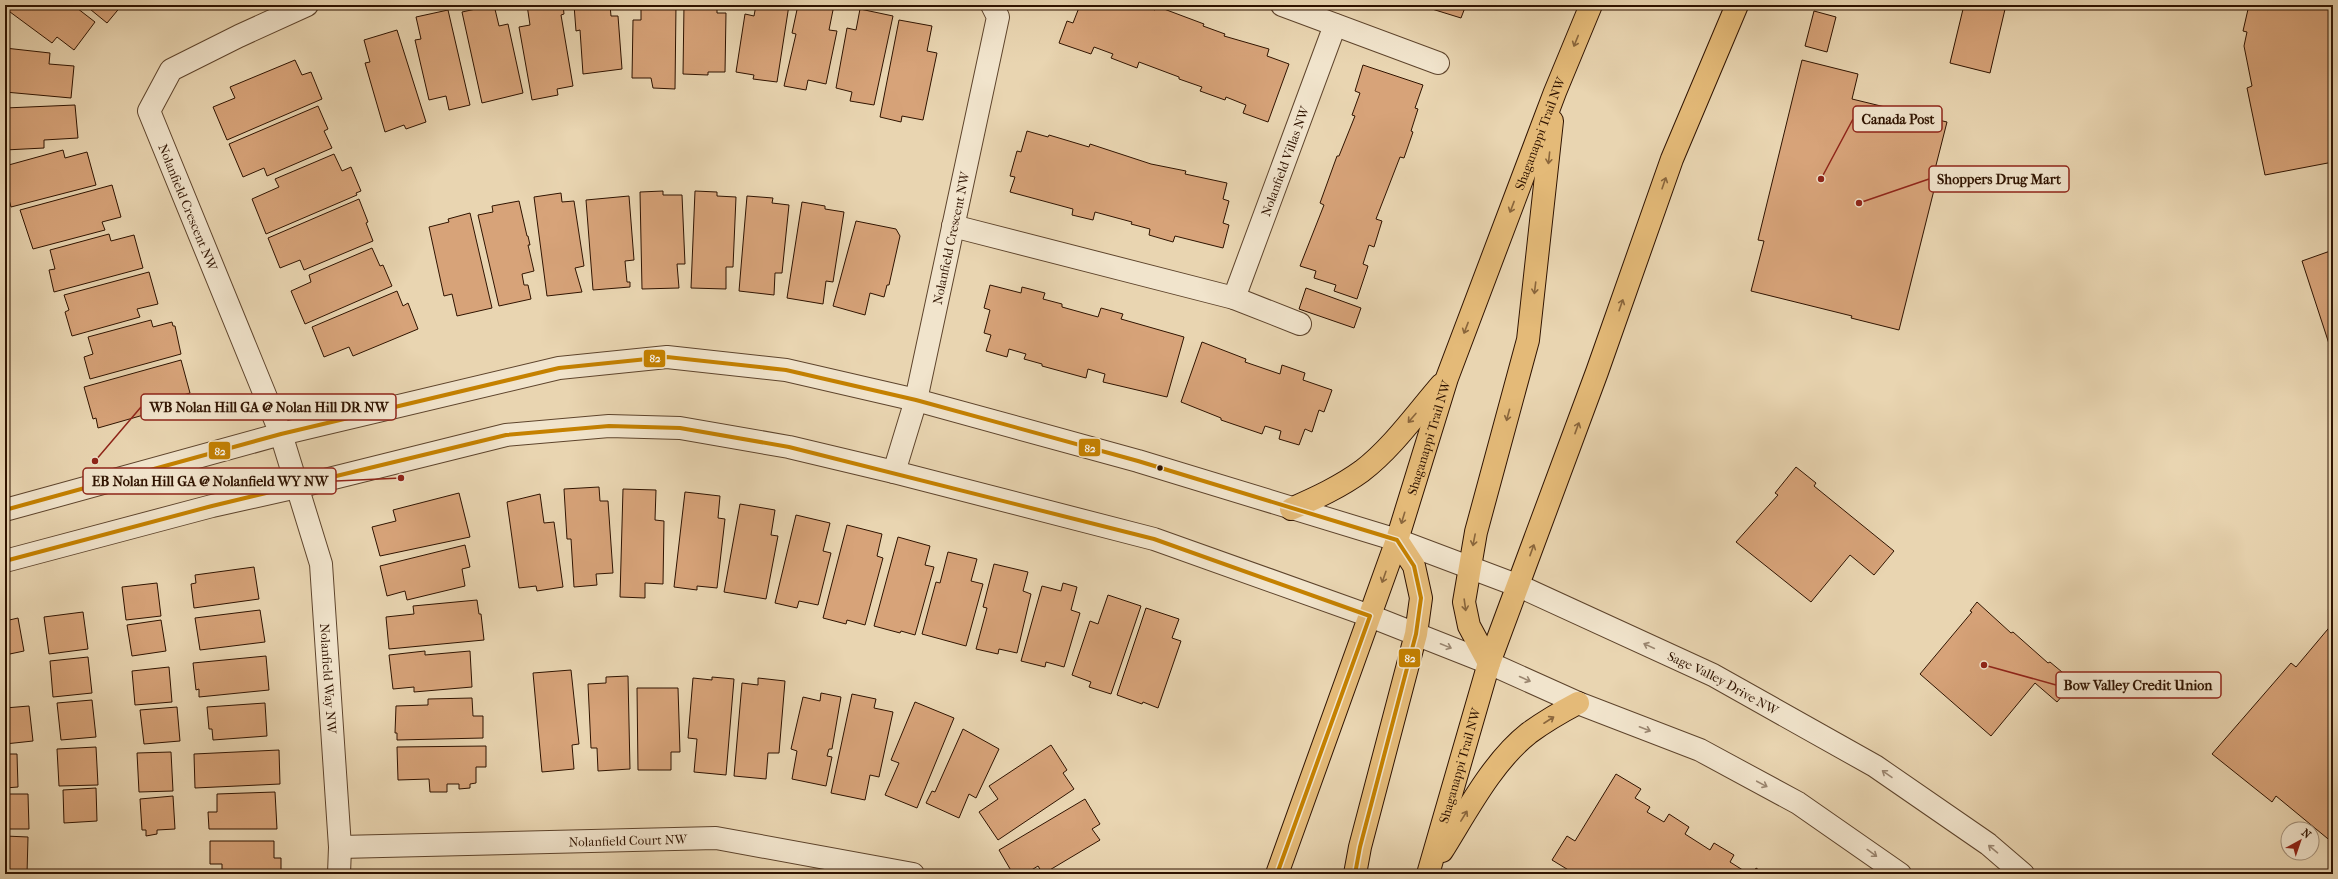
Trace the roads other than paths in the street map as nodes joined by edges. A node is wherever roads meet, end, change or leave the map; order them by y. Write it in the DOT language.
graph roads {
  1 [pos="307,5"];
  2 [pos="992,5"];
  3 [pos="1282,5"];
  4 [pos="1591,5"];
  5 [pos="1737,5"];
  6 [pos="1335,25"];
  7 [pos="1438,63"];
  8 [pos="1556,92"];
  9 [pos="953,226"];
  10 [pos="1234,298"];
  11 [pos="1300,324"];
  12 [pos="1447,378"];
  13 [pos="916,400"];
  14 [pos="281,434"];
  15 [pos="894,472"];
  16 [pos="297,487"];
  17 [pos="1291,509"];
  18 [pos="5,510"];
  19 [pos="1397,540"];
  20 [pos="5,561"];
  21 [pos="1469,566"];
  22 [pos="1519,586"];
  23 [pos="1370,616"];
  24 [pos="1416,634"];
  25 [pos="1489,663"];
  26 [pos="1578,703"];
  27 [pos="340,847"];
  28 [pos="1428,873"];
  29 [pos="339,874"];
  30 [pos="913,874"];
  31 [pos="1277,874"];
  32 [pos="1356,874"];
  33 [pos="1900,874"];
  34 [pos="2023,874"];
  1 -- 14 [label="street, Nolanfield Crescent NW"];
  2 -- 9 [label="street, Nolanfield Crescent NW"];
  3 -- 6 [label="street"];
  4 -- 8 [label="main road, Shaganappi Trail NW, one-way"];
  22 -- 5 [label="main road, Shaganappi Trail NW, one-way"];
  6 -- 7 [label="street"];
  6 -- 10 [label="street, Nolanfield Villas NW"];
  8 -- 12 [label="main road, Shaganappi Trail NW, one-way"];
  8 -- 21 [label="main road, one-way"];
  9 -- 10 [label="street"];
  9 -- 13 [label="street, Nolanfield Crescent NW"];
  10 -- 11 [label="street"];
  12 -- 17 [label="main road, one-way"];
  12 -- 19 [label="main road, Shaganappi Trail NW, one-way"];
  13 -- 14 [label="street, Sage Valley Drive NW"];
  13 -- 15 [label="street, Nolanfield Crescent NW"];
  13 -- 17 [label="street, Sage Valley Drive NW"];
  14 -- 16 [label="street, Nolanfield Crescent NW"];
  14 -- 18 [label="street, Sage Valley Drive NW"];
  15 -- 16 [label="street"];
  15 -- 23 [label="street"];
  16 -- 20 [label="street"];
  16 -- 27 [label="street, Nolanfield Way NW"];
  17 -- 19 [label="street, Sage Valley Drive NW"];
  19 -- 21 [label="street, Sage Valley Drive NW"];
  19 -- 23 [label="main road, Shaganappi Trail NW, one-way"];
  19 -- 24 [label="main road"];
  21 -- 22 [label="street, Sage Valley Drive NW"];
  21 -- 25 [label="main road, one-way"];
  22 -- 25 [label="main road, Shaganappi Trail NW"];
  34 -- 22 [label="street, Sage Valley Drive NW, one-way"];
  23 -- 24 [label="street"];
  23 -- 31 [label="main road, Shaganappi Trail NW"];
  24 -- 25 [label="street, one-way"];
  24 -- 32 [label="main road"];
  25 -- 26 [label="street, one-way"];
  25 -- 28 [label="main road, Shaganappi Trail NW"];
  28 -- 26 [label="main road, one-way"];
  26 -- 33 [label="street, one-way"];
  27 -- 29 [label="street, Nolanfield Way NW"];
  27 -- 30 [label="street, Nolanfield Court NW"];
}
